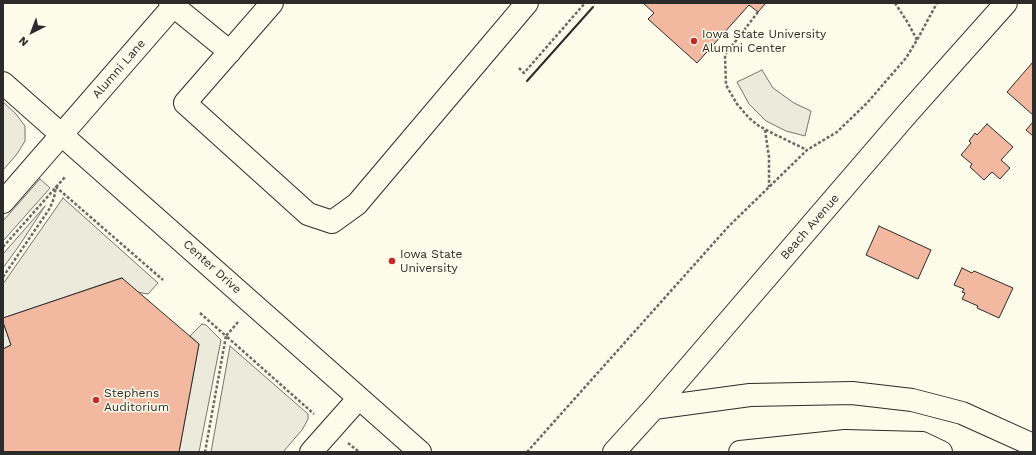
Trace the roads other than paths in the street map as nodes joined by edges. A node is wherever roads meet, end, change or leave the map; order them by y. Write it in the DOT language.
graph roads {
  1 [pos="272,3"];
  2 [pos="527,3"];
  3 [pos="1006,3"];
  4 [pos="173,4"];
  5 [pos="230,52"];
  6 [pos="3,83"];
  7 [pos="62,134"];
  8 [pos="3,202"];
  9 [pos="359,398"];
  10 [pos="654,408"];
  11 [pos="1033,445"];
  12 [pos="311,452"];
  13 [pos="420,452"];
  14 [pos="614,452"];
  15 [pos="740,452"];
  16 [pos="942,452"];
  1 -- 5 [label="street"];
  2 -- 5 [label="street"];
  3 -- 10 [label="street, Beach Avenue"];
  4 -- 5 [label="street"];
  4 -- 7 [label="street, Alumni Lane"];
  6 -- 7 [label="street, Center Drive"];
  7 -- 8 [label="street, Alumni Lane"];
  7 -- 9 [label="street, Center Drive"];
  9 -- 12 [label="street"];
  9 -- 13 [label="street, Center Drive"];
  10 -- 11 [label="street"];
  10 -- 14 [label="street, Beach Avenue"];
  15 -- 16 [label="street"];
}
